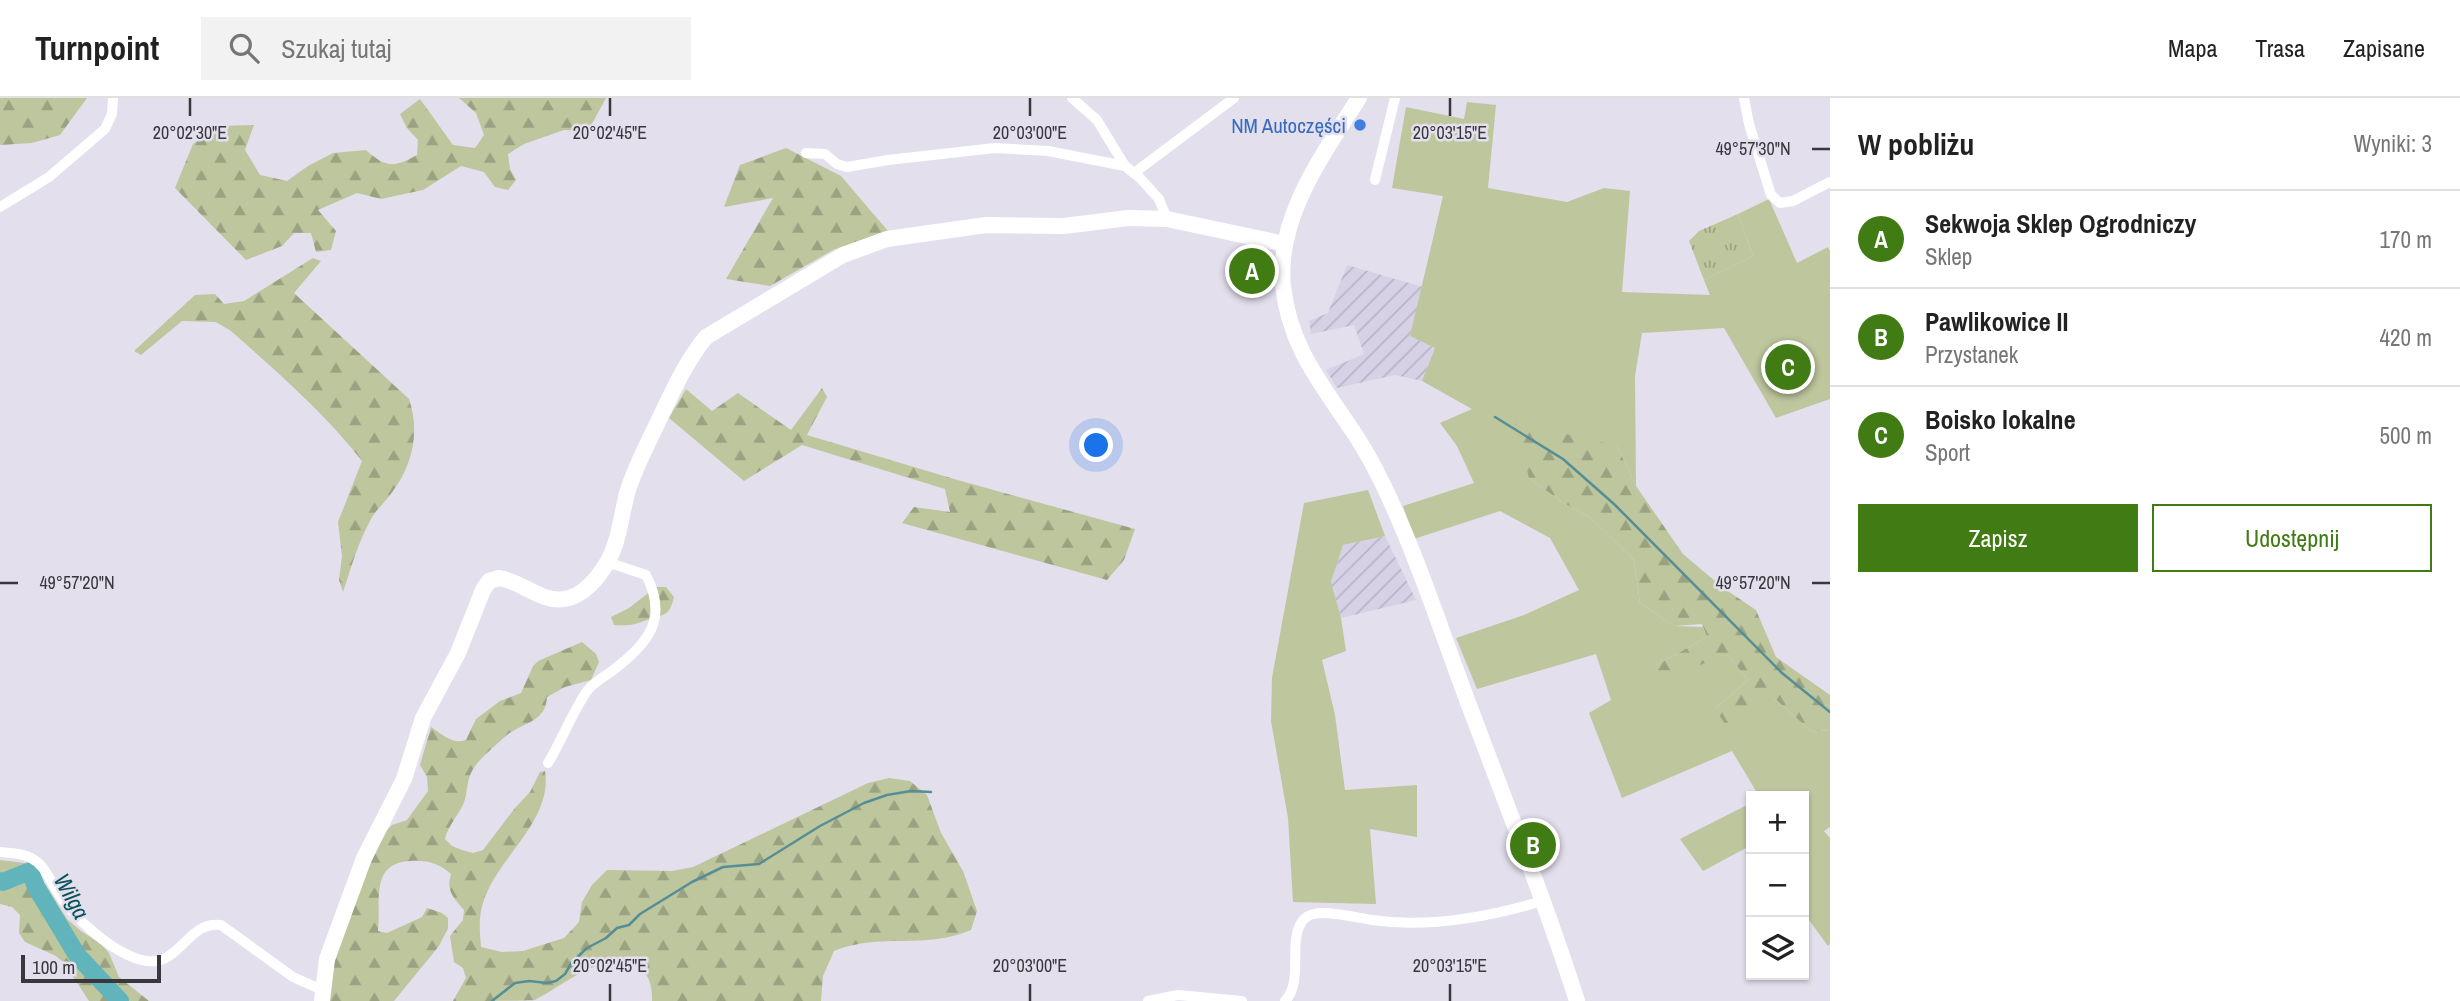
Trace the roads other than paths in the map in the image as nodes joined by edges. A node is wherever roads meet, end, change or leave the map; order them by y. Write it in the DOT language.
graph roads {
  1 [pos="113,98"];
  2 [pos="1072,98"];
  3 [pos="1234,98"];
  4 [pos="1359,98"];
  5 [pos="1395,98"];
  6 [pos="1744,98"];
  7 [pos="806,153"];
  8 [pos="1130,169"];
  9 [pos="1376,180"];
  10 [pos="1830,182"];
  11 [pos="0,207"];
  12 [pos="1167,219"];
  13 [pos="1285,244"];
  14 [pos="607,562"];
  15 [pos="548,763"];
  16 [pos="0,852"];
  17 [pos="1542,901"];
  18 [pos="322,995"];
  19 [pos="1148,1001"];
  20 [pos="1242,1001"];
  21 [pos="1285,1001"];
  22 [pos="1577,1001"];
  1 -- 11 [label="street"];
  2 -- 8 [label="street"];
  3 -- 8 [label="street"];
  4 -- 13 [label="street"];
  5 -- 9 [label="street"];
  6 -- 10 [label="street"];
  7 -- 8 [label="street"];
  8 -- 12 [label="street"];
  12 -- 13 [label="street"];
  12 -- 14 [label="street"];
  13 -- 17 [label="street"];
  14 -- 15 [label="street"];
  14 -- 18 [label="street"];
  16 -- 18 [label="street"];
  17 -- 21 [label="street"];
  17 -- 22 [label="street"];
  19 -- 20 [label="street"];
}
